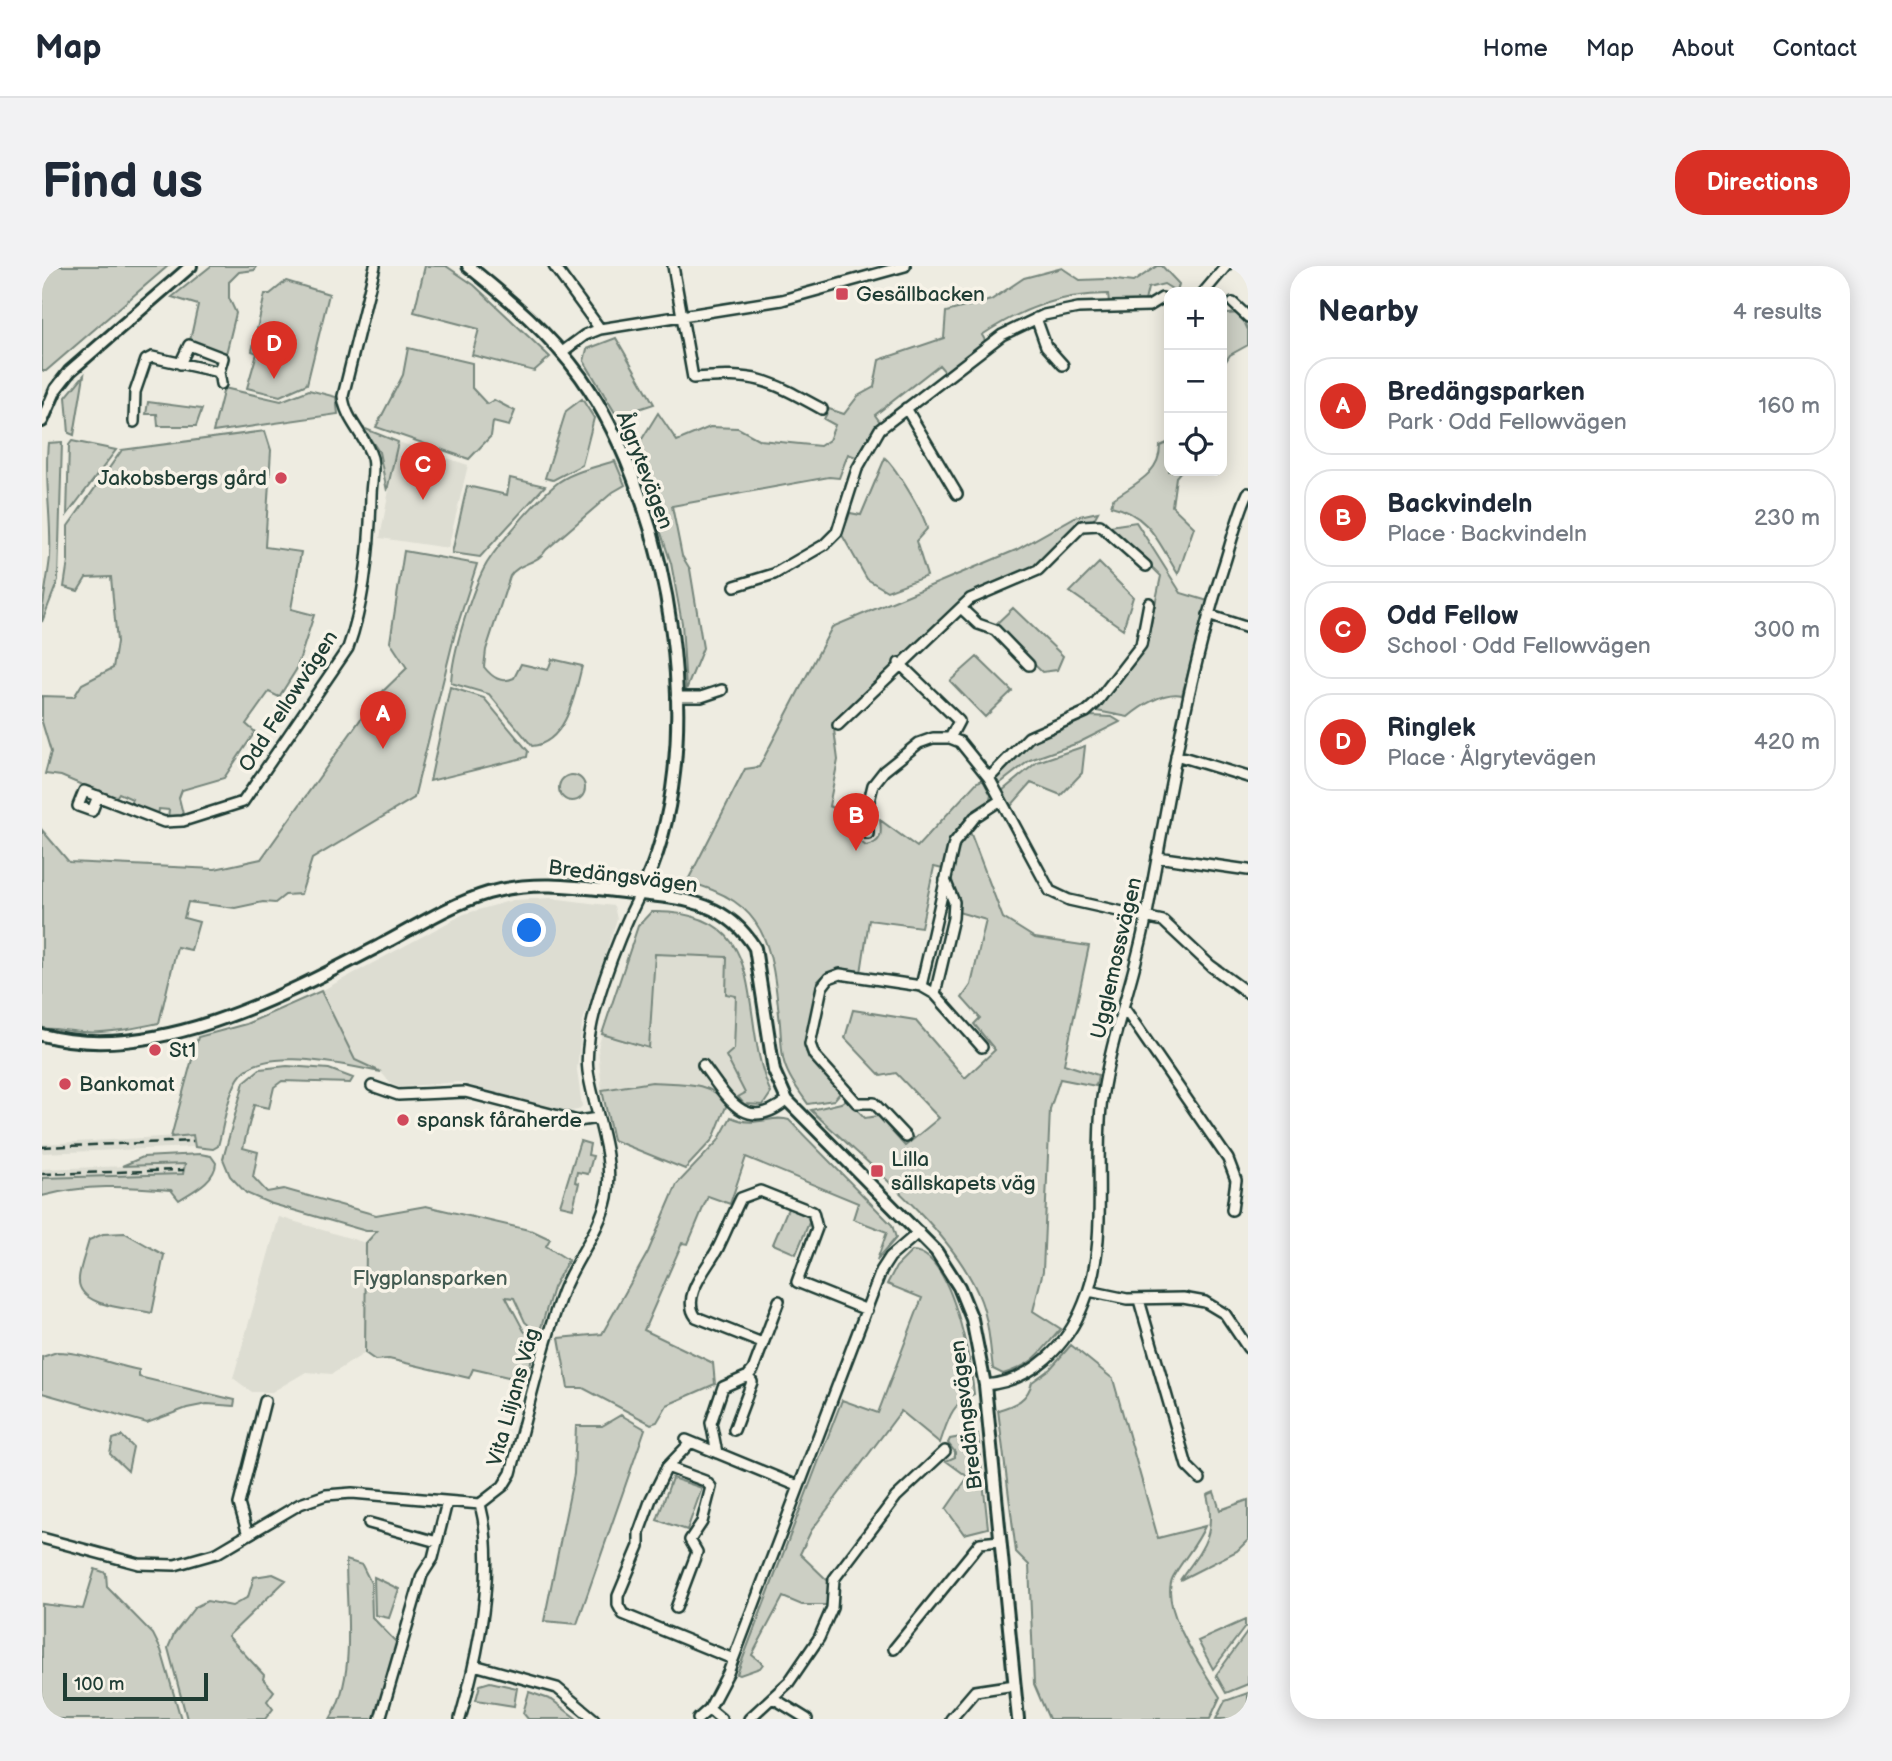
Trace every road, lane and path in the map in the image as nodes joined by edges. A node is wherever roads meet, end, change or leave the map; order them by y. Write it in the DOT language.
graph roads {
  1 [pos="191,266"];
  2 [pos="375,266"];
  3 [pos="468,266"];
  4 [pos="554,266"];
  5 [pos="673,266"];
  6 [pos="905,266"];
  7 [pos="1226,266"];
  8 [pos="1208,287"];
  9 [pos="1164,299"];
  10 [pos="1233,303"];
  11 [pos="681,316"];
  12 [pos="1248,317"];
  13 [pos="1036,318"];
  14 [pos="600,329"];
  15 [pos="562,352"];
  16 [pos="180,364"];
  17 [pos="1063,365"];
  18 [pos="219,372"];
  19 [pos="221,384"];
  20 [pos="906,408"];
  21 [pos="822,410"];
  22 [pos="42,421"];
  23 [pos="134,422"];
  24 [pos="1248,493"];
  25 [pos="957,495"];
  26 [pos="1146,566"];
  27 [pos="735,586"];
  28 [pos="1149,603"];
  29 [pos="961,608"];
  30 [pos="1208,615"];
  31 [pos="1248,628"];
  32 [pos="899,663"];
  33 [pos="1029,665"];
  34 [pos="722,690"];
  35 [pos="676,697"];
  36 [pos="838,725"];
  37 [pos="950,738"];
  38 [pos="1177,755"];
  39 [pos="1248,777"];
  40 [pos="989,778"];
  41 [pos="98,796"];
  42 [pos="1001,800"];
  43 [pos="868,834"];
  44 [pos="1157,857"];
  45 [pos="1248,870"];
  46 [pos="945,880"];
  47 [pos="640,894"];
  48 [pos="1146,916"];
  49 [pos="921,986"];
  50 [pos="1248,993"];
  51 [pos="935,994"];
  52 [pos="1124,1008"];
  53 [pos="42,1035"];
  54 [pos="982,1047"];
  55 [pos="703,1065"];
  56 [pos="372,1086"];
  57 [pos="787,1100"];
  58 [pos="598,1118"];
  59 [pos="906,1137"];
  60 [pos="1232,1210"];
  61 [pos="919,1233"];
  62 [pos="1089,1291"];
  63 [pos="1139,1300"];
  64 [pos="779,1301"];
  65 [pos="867,1310"];
  66 [pos="762,1343"];
  67 [pos="1248,1348"];
  68 [pos="748,1376"];
  69 [pos="985,1385"];
  70 [pos="265,1401"];
  71 [pos="734,1430"];
  72 [pos="944,1451"];
  73 [pos="717,1453"];
  74 [pos="667,1467"];
  75 [pos="1200,1479"];
  76 [pos="798,1486"];
  77 [pos="447,1502"];
  78 [pos="480,1504"];
  79 [pos="369,1523"];
  80 [pos="248,1535"];
  81 [pos="42,1538"];
  82 [pos="1000,1541"];
  83 [pos="437,1542"];
  84 [pos="676,1608"];
  85 [pos="894,1649"];
  86 [pos="733,1659"];
  87 [pos="474,1665"];
  88 [pos="1015,1685"];
  89 [pos="774,1698"];
  90 [pos="709,1709"];
  91 [pos="380,1719"];
  92 [pos="460,1719"];
  93 [pos="594,1719"];
  94 [pos="698,1719"];
  95 [pos="721,1719"];
  96 [pos="749,1719"];
  97 [pos="807,1719"];
  98 [pos="950,1719"];
  99 [pos="1018,1719"];
  1 -- 22 [label="street"];
  2 -- 41 [label="street, Odd Fellowvägen"];
  3 -- 15 [label="street, Ålgrytevägen"];
  4 -- 14 [label="street"];
  5 -- 11 [label="street"];
  6 -- 11 [label="street"];
  7 -- 8 [label="street"];
  9 -- 13 [label="street"];
  10 -- 12 [label="street"];
  11 -- 14 [label="street"];
  11 -- 21 [label="street"];
  13 -- 17 [label="street"];
  13 -- 20 [label="street"];
  14 -- 15 [label="street"];
  15 -- 35 [label="street, Ålgrytevägen"];
  16 -- 18 [label="street"];
  16 -- 18 [label="street"];
  16 -- 23 [label="street"];
  18 -- 19 [label="street"];
  20 -- 25 [label="street"];
  20 -- 27 [label="street"];
  24 -- 30 [label="street, Ugglemossvägen"];
  26 -- 29 [label="street"];
  28 -- 40 [label="street"];
  29 -- 32 [label="street"];
  29 -- 33 [label="street"];
  30 -- 31 [label="street"];
  30 -- 38 [label="street, Ugglemossvägen"];
  32 -- 36 [label="street"];
  32 -- 37 [label="street"];
  34 -- 35 [label="street"];
  35 -- 47 [label="street, Ålgrytevägen"];
  37 -- 40 [label="street"];
  37 -- 43 [label="street"];
  38 -- 39 [label="street"];
  38 -- 44 [label="street, Ugglemossvägen"];
  40 -- 42 [label="street"];
  42 -- 46 [label="street"];
  42 -- 48 [label="street"];
  44 -- 45 [label="street"];
  44 -- 48 [label="street, Ugglemossvägen"];
  46 -- 49 [label="street"];
  46 -- 51 [label="street"];
  47 -- 53 [label="street, Bredängsvägen"];
  47 -- 57 [label="street, Bredängsvägen"];
  47 -- 58 [label="street, Vita Liljans Väg"];
  48 -- 50 [label="street"];
  48 -- 52 [label="street, Ugglemossvägen"];
  49 -- 51 [label="street"];
  49 -- 59 [label="street"];
  51 -- 54 [label="street"];
  52 -- 60 [label="street"];
  52 -- 62 [label="street, Ugglemossvägen"];
  55 -- 57 [label="street"];
  56 -- 58 [label="street"];
  57 -- 61 [label="street, Bredängsvägen"];
  58 -- 78 [label="street, Vita Liljans Väg"];
  61 -- 65 [label="street"];
  61 -- 69 [label="street, Bredängsvägen"];
  62 -- 63 [label="street"];
  62 -- 69 [label="street, Ugglemossvägen"];
  63 -- 67 [label="street"];
  63 -- 75 [label="street"];
  64 -- 66 [label="street"];
  65 -- 66 [label="street"];
  65 -- 76 [label="street"];
  66 -- 68 [label="street"];
  68 -- 71 [label="street"];
  68 -- 73 [label="street"];
  69 -- 82 [label="street, Bredängsvägen"];
  70 -- 80 [label="street"];
  72 -- 89 [label="street"];
  73 -- 74 [label="street"];
  73 -- 76 [label="street"];
  74 -- 84 [label="street"];
  74 -- 86 [label="street"];
  76 -- 86 [label="street"];
  77 -- 78 [label="street"];
  77 -- 80 [label="street"];
  77 -- 83 [label="street"];
  78 -- 87 [label="street"];
  79 -- 83 [label="street"];
  80 -- 81 [label="street"];
  82 -- 85 [label="street"];
  82 -- 88 [label="street, Bredängsvägen"];
  83 -- 91 [label="street"];
  86 -- 90 [label="street"];
  87 -- 92 [label="street"];
  87 -- 93 [label="street"];
  88 -- 98 [label="street"];
  88 -- 99 [label="street, Bredängsvägen"];
  89 -- 96 [label="street"];
  89 -- 97 [label="street"];
  90 -- 94 [label="street"];
  90 -- 95 [label="street"];
}
